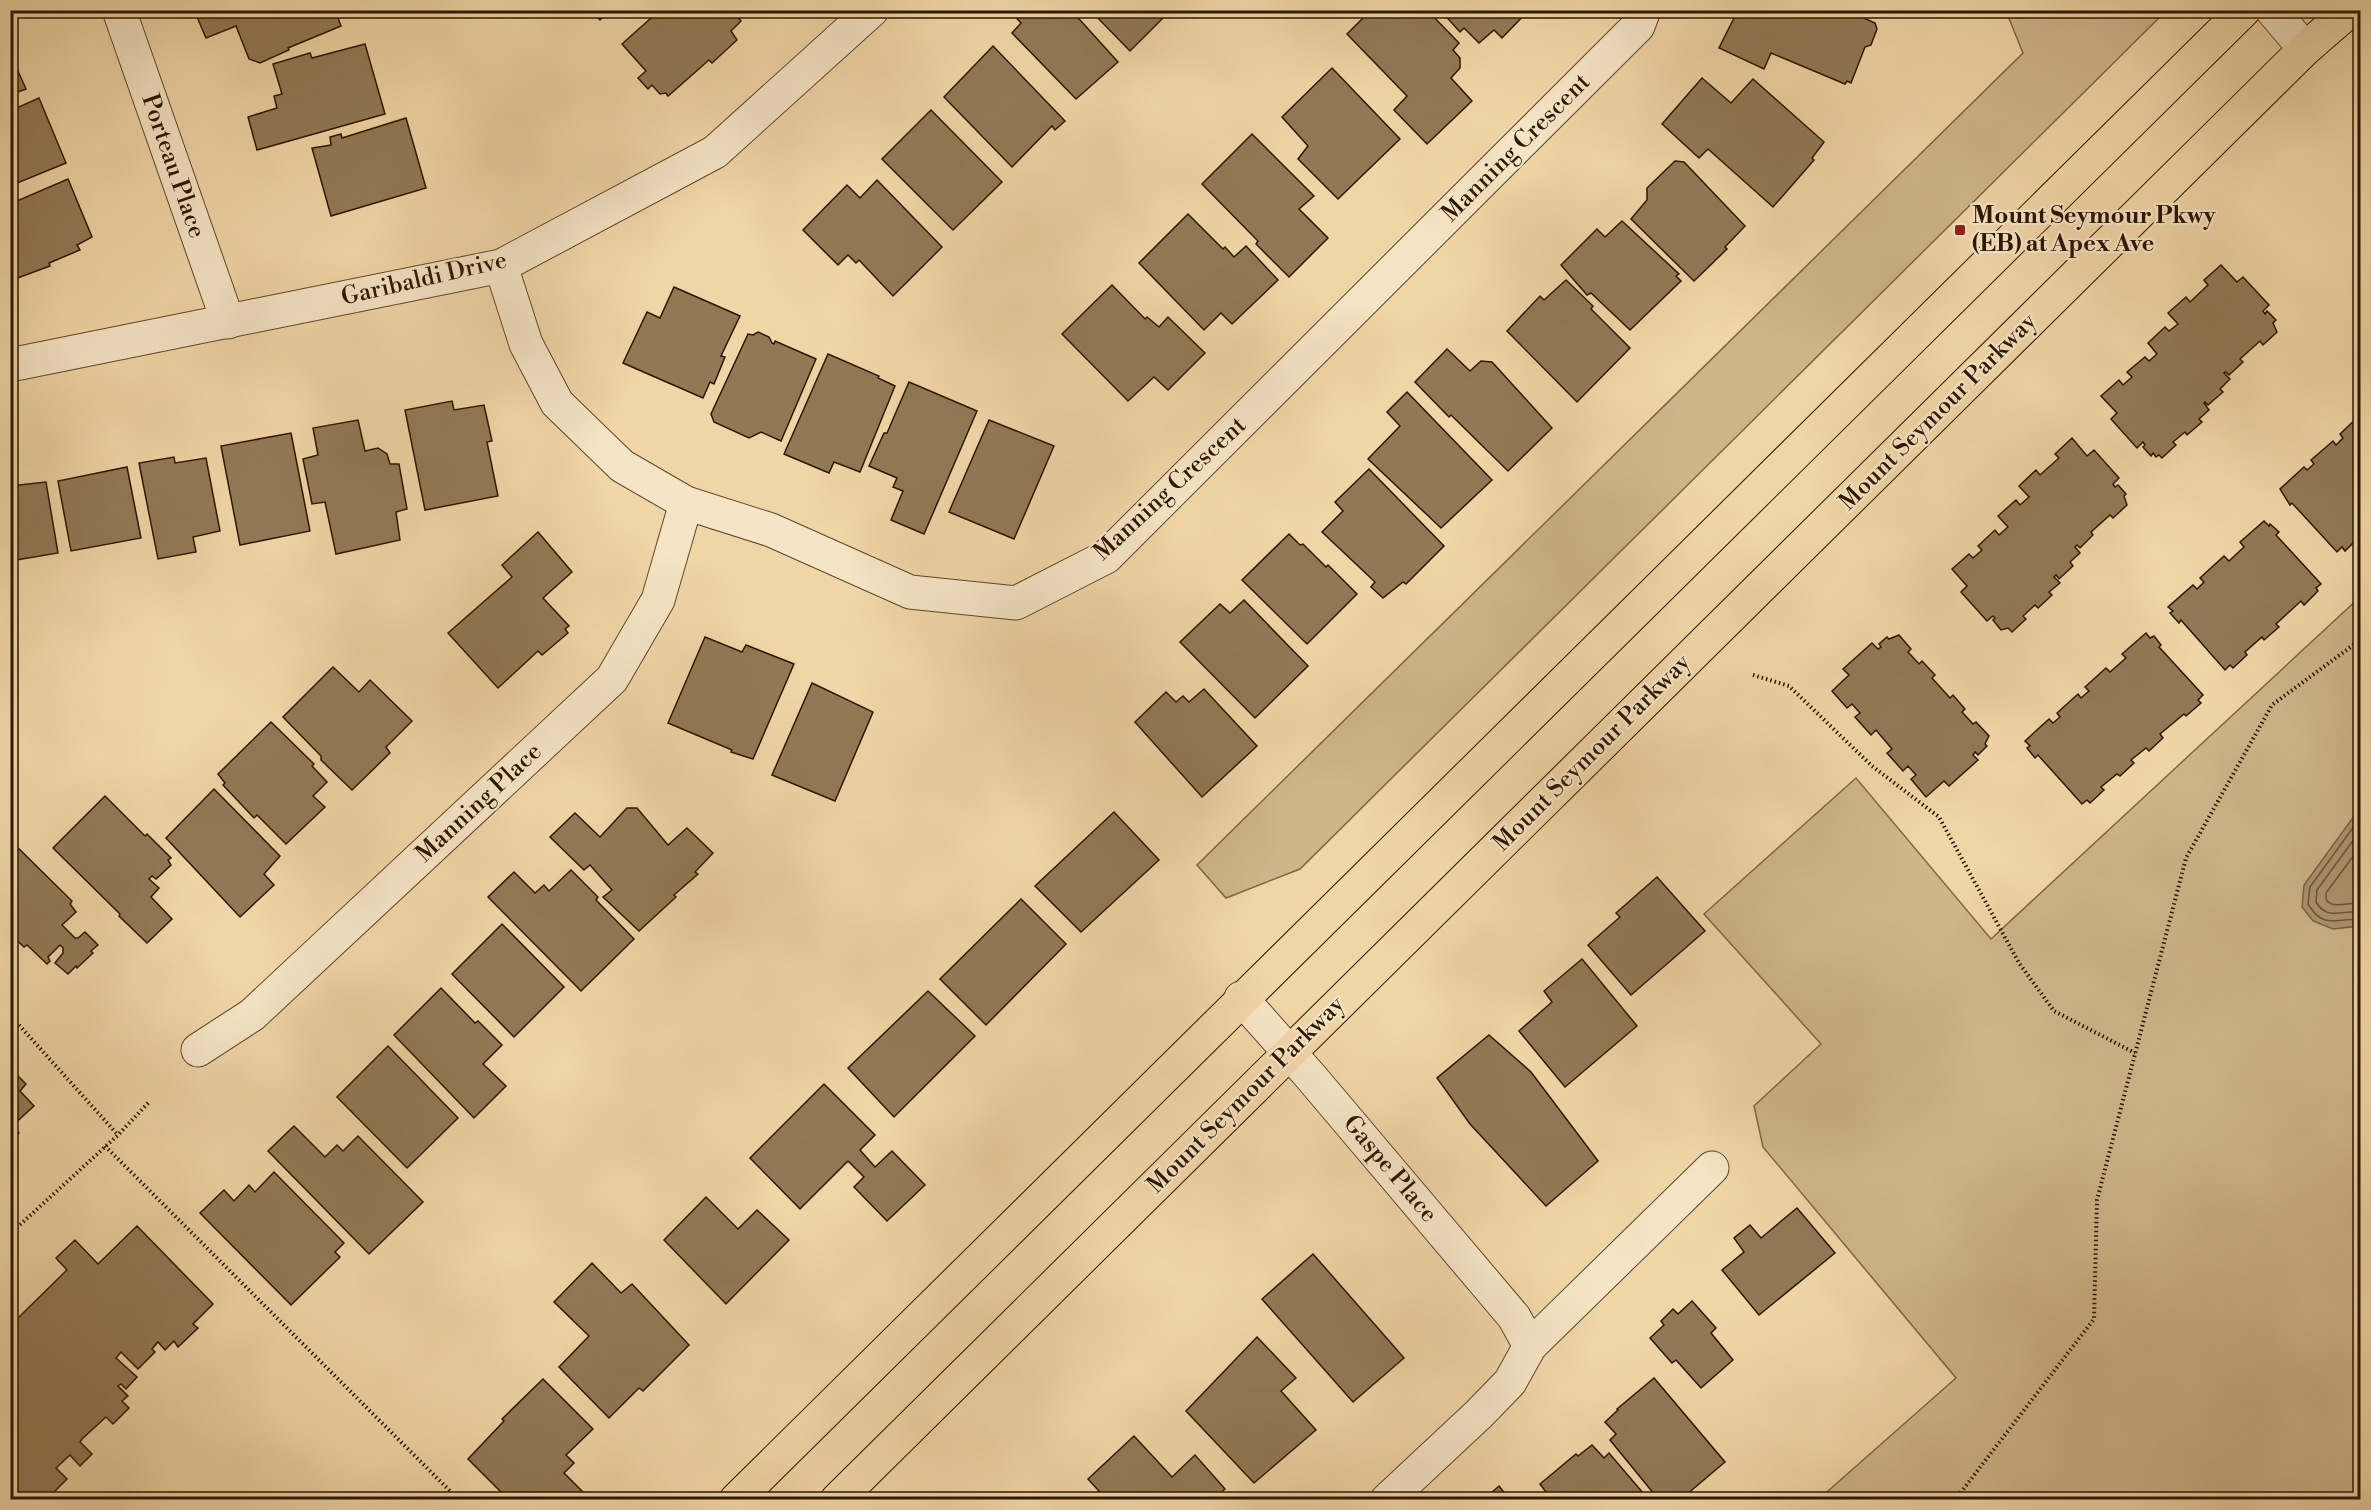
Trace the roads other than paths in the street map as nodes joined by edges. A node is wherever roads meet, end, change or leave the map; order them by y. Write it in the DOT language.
graph roads {
  1 [pos="119,10"];
  2 [pos="872,10"];
  3 [pos="1644,10"];
  4 [pos="2244,10"];
  5 [pos="2272,10"];
  6 [pos="2350,10"];
  7 [pos="2305,49"];
  8 [pos="501,266"];
  9 [pos="228,322"];
  10 [pos="10,364"];
  11 [pos="686,503"];
  12 [pos="1241,998"];
  13 [pos="198,1050"];
  14 [pos="1289,1052"];
  15 [pos="1712,1167"];
  16 [pos="1530,1346"];
  17 [pos="736,1500"];
  18 [pos="837,1500"];
  19 [pos="1386,1500"];
  1 -- 9 [label="street, Porteau Place"];
  2 -- 8 [label="street, Garibaldi Drive"];
  3 -- 11 [label="street, Manning Crescent"];
  4 -- 12 [label="main road"];
  5 -- 7 [label="street"];
  6 -- 7 [label="main road, Mount Seymour Parkway"];
  7 -- 14 [label="main road, Mount Seymour Parkway"];
  8 -- 9 [label="street, Garibaldi Drive"];
  8 -- 11 [label="street, Manning Crescent"];
  9 -- 10 [label="street, Garibaldi Drive"];
  11 -- 13 [label="street, Manning Place"];
  12 -- 14 [label="street, Gaspe Place"];
  12 -- 17 [label="main road"];
  14 -- 16 [label="street, Gaspe Place"];
  14 -- 18 [label="main road, Mount Seymour Parkway"];
  15 -- 16 [label="street"];
  16 -- 19 [label="street"];
}
